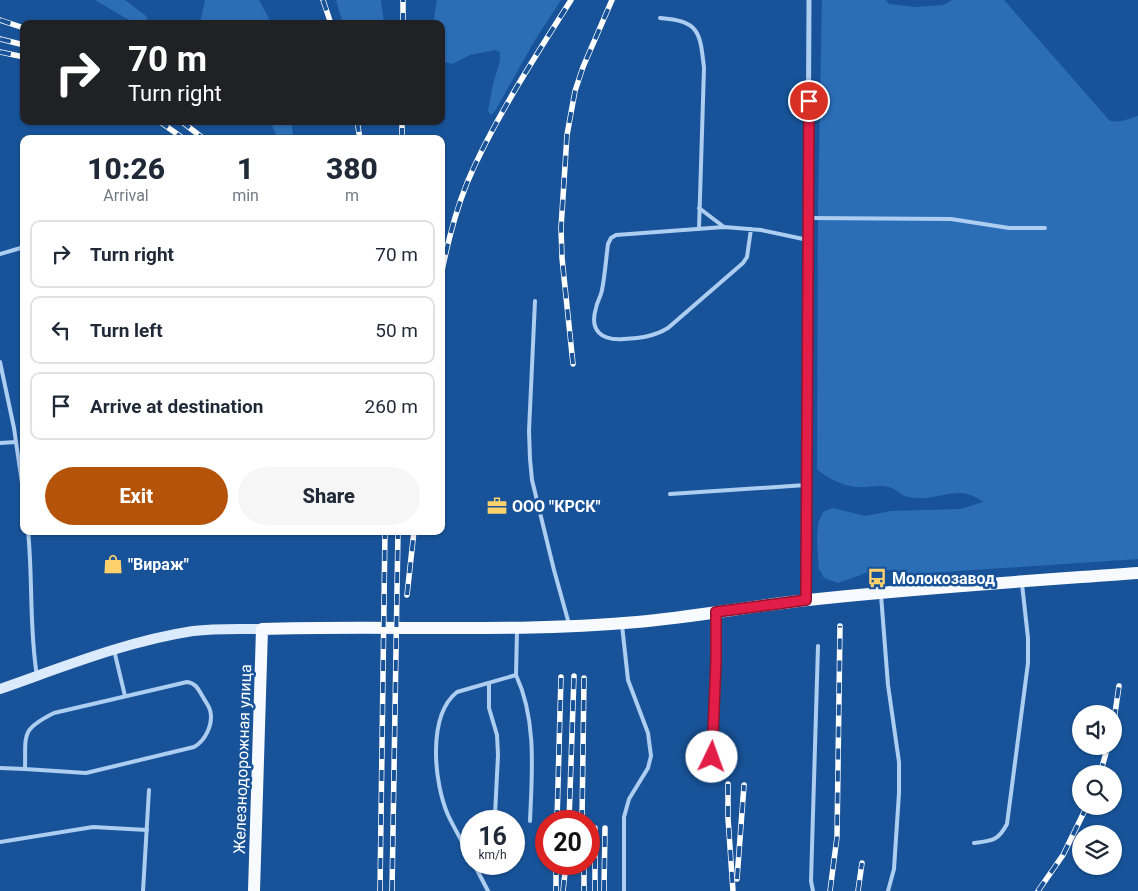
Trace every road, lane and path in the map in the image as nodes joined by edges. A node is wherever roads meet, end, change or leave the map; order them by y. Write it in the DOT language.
graph roads {
  1 [pos="809,0"];
  2 [pos="660,18"];
  3 [pos="699,208"];
  4 [pos="808,218"];
  5 [pos="724,227"];
  6 [pos="699,228"];
  7 [pos="1045,228"];
  8 [pos="751,229"];
  9 [pos="808,240"];
  10 [pos="20,248"];
  11 [pos="0,254"];
  12 [pos="535,301"];
  13 [pos="0,362"];
  14 [pos="16,442"];
  15 [pos="0,443"];
  16 [pos="20,470"];
  17 [pos="806,485"];
  18 [pos="670,494"];
  19 [pos="28,535"];
  20 [pos="1138,573"];
  21 [pos="1022,582"];
  22 [pos="881,593"];
  23 [pos="806,600"];
  24 [pos="716,612"];
  25 [pos="622,623"];
  26 [pos="569,626"];
  27 [pos="517,628"];
  28 [pos="262,629"];
  29 [pos="818,646"];
  30 [pos="114,650"];
  31 [pos="516,675"];
  32 [pos="37,676"];
  33 [pos="489,683"];
  34 [pos="0,689"];
  35 [pos="126,696"];
  36 [pos="0,768"];
  37 [pos="25,769"];
  38 [pos="711,777"];
  39 [pos="149,790"];
  40 [pos="495,810"];
  41 [pos="530,821"];
  42 [pos="147,830"];
  43 [pos="460,838"];
  44 [pos="0,842"];
  45 [pos="974,843"];
  46 [pos="480,875"];
  47 [pos="143,891"];
  48 [pos="254,891"];
  49 [pos="488,891"];
  50 [pos="624,891"];
  51 [pos="813,891"];
  52 [pos="888,891"];
  1 -- 4 [label="street"];
  2 -- 3 [label="lane"];
  3 -- 5 [label="lane"];
  3 -- 6 [label="lane"];
  4 -- 7 [label="lane"];
  4 -- 9 [label="street"];
  5 -- 6 [label="lane"];
  5 -- 8 [label="lane"];
  6 -- 8 [label="lane"];
  8 -- 9 [label="lane"];
  9 -- 17 [label="street"];
  10 -- 11 [label="lane"];
  12 -- 26 [label="lane"];
  13 -- 14 [label="lane"];
  14 -- 15 [label="lane"];
  14 -- 16 [label="lane"];
  17 -- 18 [label="lane"];
  17 -- 23 [label="street"];
  19 -- 32 [label="lane"];
  20 -- 21 [label="main road"];
  21 -- 22 [label="main road"];
  21 -- 45 [label="lane"];
  22 -- 23 [label="main road"];
  22 -- 52 [label="lane"];
  23 -- 24 [label="main road"];
  24 -- 25 [label="main road"];
  24 -- 38 [label="lane"];
  25 -- 26 [label="main road"];
  25 -- 50 [label="lane"];
  26 -- 27 [label="main road"];
  27 -- 28 [label="main road"];
  27 -- 31 [label="lane"];
  28 -- 30 [label="main road"];
  28 -- 48 [label="main road, Железнодорожная улица"];
  29 -- 51 [label="lane"];
  30 -- 32 [label="main road"];
  30 -- 35 [label="lane"];
  31 -- 33 [label="lane"];
  31 -- 41 [label="lane"];
  32 -- 34 [label="main road"];
  33 -- 40 [label="lane"];
  33 -- 43 [label="lane"];
  35 -- 37 [label="lane"];
  35 -- 37 [label="lane"];
  36 -- 37 [label="lane"];
  39 -- 42 [label="lane"];
  42 -- 44 [label="lane"];
  42 -- 47 [label="lane"];
  46 -- 49 [label="lane"];
}
